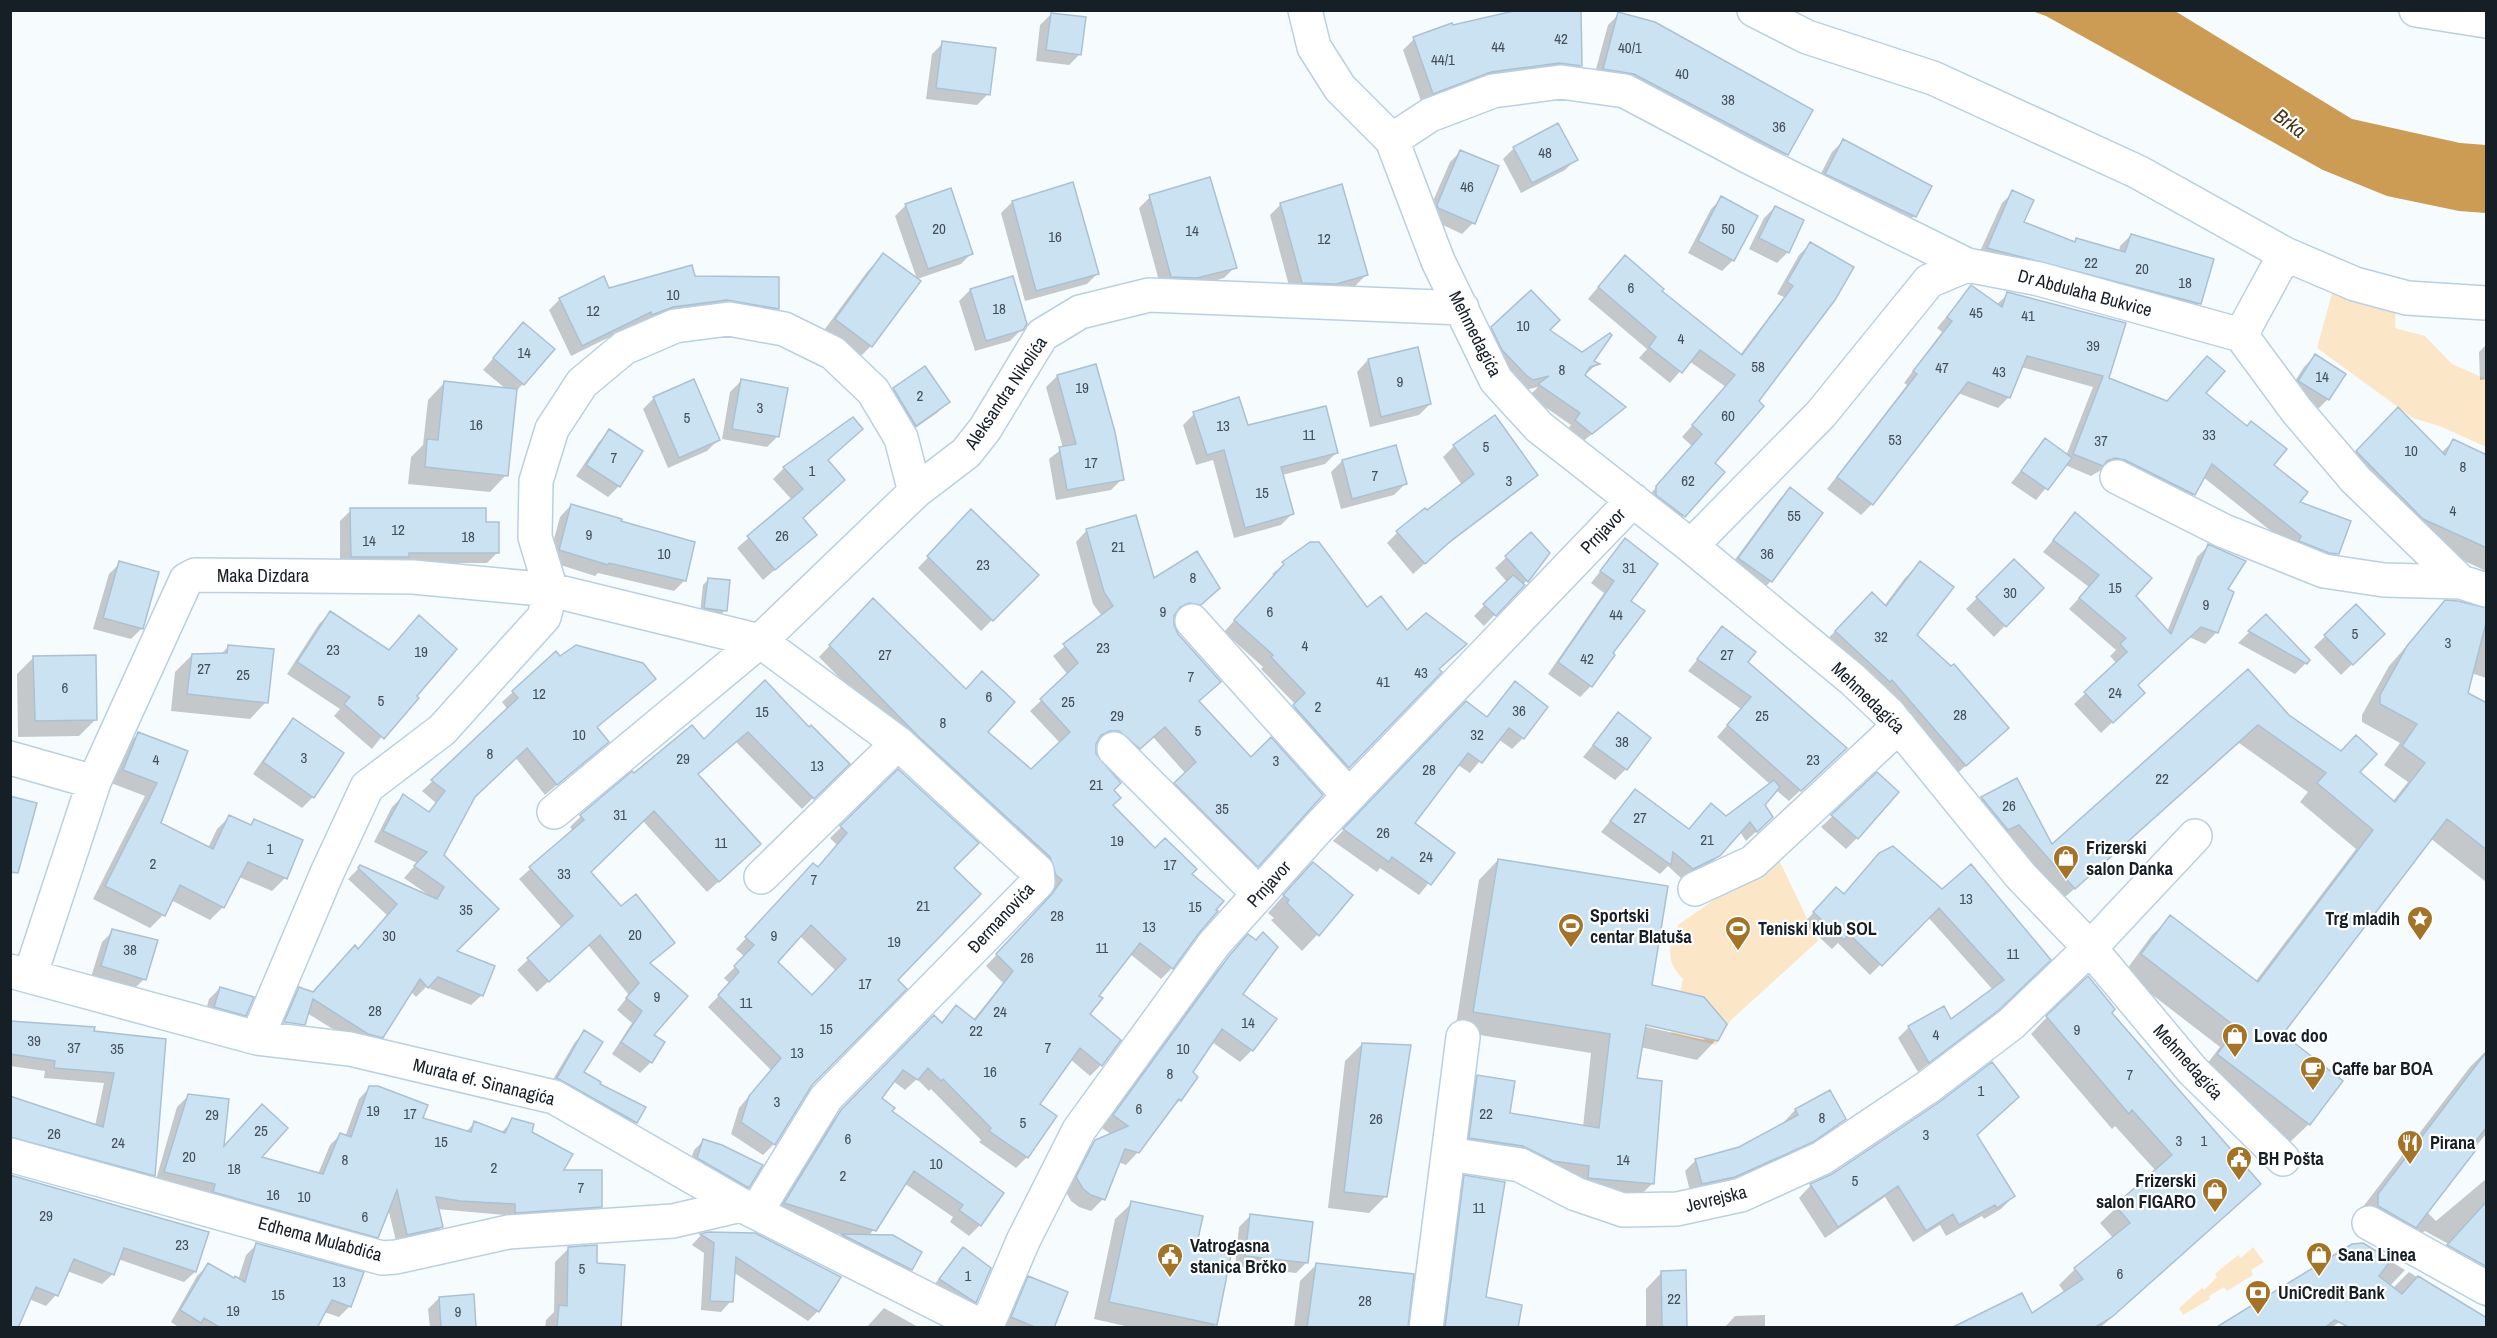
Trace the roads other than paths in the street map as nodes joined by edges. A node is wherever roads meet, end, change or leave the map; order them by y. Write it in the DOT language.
graph roads {
  1 [pos="1305,10"];
  2 [pos="1754,10"];
  3 [pos="2416,10"];
  4 [pos="2487,21"];
  5 [pos="1392,140"];
  6 [pos="2285,254"];
  7 [pos="1967,265"];
  8 [pos="2487,303"];
  9 [pos="1462,308"];
  10 [pos="2241,335"];
  11 [pos="2117,477"];
  12 [pos="915,492"];
  13 [pos="1633,500"];
  14 [pos="1691,546"];
  15 [pos="2474,586"];
  16 [pos="550,590"];
  17 [pos="1192,621"];
  18 [pos="760,641"];
  19 [pos="1899,726"];
  20 [pos="898,743"];
  21 [pos="1114,749"];
  22 [pos="10,758"];
  23 [pos="94,782"];
  24 [pos="1349,796"];
  25 [pos="554,812"];
  26 [pos="2194,836"];
  27 [pos="761,877"];
  28 [pos="1695,890"];
  29 [pos="1259,894"];
  30 [pos="2090,948"];
  31 [pos="20,973"];
  32 [pos="1462,1037"];
  33 [pos="257,1038"];
  34 [pos="1449,1154"];
  35 [pos="10,1155"];
  36 [pos="2283,1159"];
  37 [pos="748,1209"];
  38 [pos="2369,1222"];
  39 [pos="2487,1288"];
  40 [pos="986,1328"];
  41 [pos="1426,1328"];
  1 -- 5 [label="street"];
  2 -- 6 [label="street"];
  3 -- 4 [label="street"];
  5 -- 7 [label="street, Dr Abdulaha Bukvice"];
  5 -- 9 [label="street, Mehmedagića"];
  6 -- 8 [label="street"];
  6 -- 10 [label="street"];
  7 -- 10 [label="street, Dr Abdulaha Bukvice"];
  7 -- 14 [label="street"];
  9 -- 12 [label="street, Aleksandra Nikolića"];
  9 -- 13 [label="street, Mehmedagića"];
  10 -- 15 [label="street"];
  11 -- 15 [label="street"];
  12 -- 16 [label="street"];
  12 -- 18 [label="street, Aleksandra Nikolića"];
  13 -- 14 [label="street, Mehmedagića"];
  13 -- 24 [label="street, Prnjavor"];
  14 -- 19 [label="street, Mehmedagića"];
  16 -- 18 [label="street, Maka Dizdara"];
  16 -- 23 [label="street, Maka Dizdara"];
  16 -- 33 [label="street"];
  17 -- 24 [label="street"];
  18 -- 20 [label="street, Đermanovića"];
  18 -- 25 [label="street, Aleksandra Nikolića"];
  19 -- 28 [label="street"];
  19 -- 30 [label="street, Mehmedagića"];
  20 -- 27 [label="street"];
  20 -- 37 [label="street, Đermanovića"];
  21 -- 29 [label="street"];
  22 -- 23 [label="street"];
  23 -- 31 [label="street, Maka Dizdara"];
  24 -- 29 [label="street, Prnjavor"];
  26 -- 30 [label="street, Jevrejska"];
  29 -- 40 [label="street, Prnjavor"];
  30 -- 34 [label="street, Jevrejska"];
  30 -- 36 [label="street, Mehmedagića"];
  31 -- 33 [label="street, Murata ef. Sinanagića"];
  32 -- 34 [label="street"];
  33 -- 37 [label="street, Murata ef. Sinanagića"];
  34 -- 41 [label="street"];
  35 -- 37 [label="street, Edhema Mulabdića"];
  37 -- 40 [label="street, Murata ef. Sinanagića"];
  38 -- 39 [label="street"];
}
